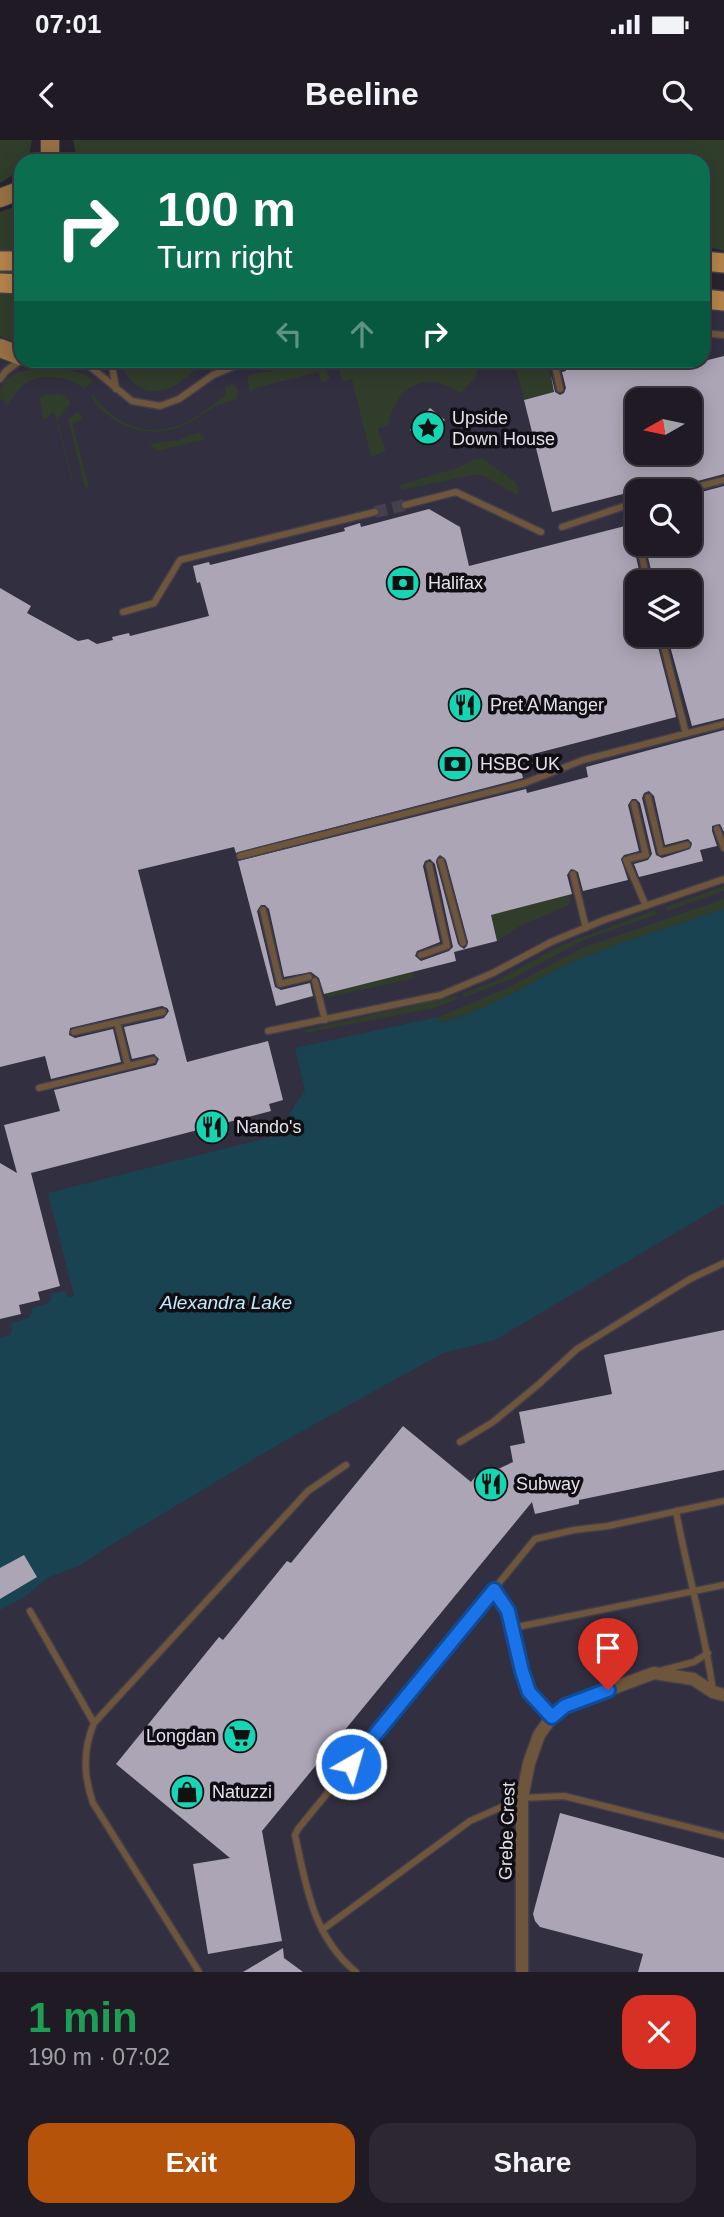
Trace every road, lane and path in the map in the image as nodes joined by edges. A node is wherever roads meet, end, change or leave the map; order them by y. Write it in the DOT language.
graph roads {
  1 [pos="14,365"];
  2 [pos="91,368"];
  3 [pos="112,368"];
  4 [pos="230,368"];
  5 [pos="556,368"];
  6 [pos="0,379"];
  7 [pos="560,388"];
  8 [pos="116,389"];
  9 [pos="724,480"];
  10 [pos="702,486"];
  11 [pos="405,505"];
  12 [pos="625,506"];
  13 [pos="375,512"];
  14 [pos="562,527"];
  15 [pos="541,532"];
  16 [pos="123,612"];
  17 [pos="664,647"];
  18 [pos="724,724"];
  19 [pos="686,734"];
  20 [pos="648,797"];
  21 [pos="634,804"];
  22 [pos="717,829"];
  23 [pos="687,845"];
  24 [pos="724,848"];
  25 [pos="240,856"];
  26 [pos="441,860"];
  27 [pos="429,865"];
  28 [pos="573,874"];
  29 [pos="724,879"];
  30 [pos="646,906"];
  31 [pos="262,910"];
  32 [pos="586,928"];
  33 [pos="463,943"];
  34 [pos="421,955"];
  35 [pos="163,1012"];
  36 [pos="325,1020"];
  37 [pos="117,1022"];
  38 [pos="268,1031"];
  39 [pos="74,1032"];
  40 [pos="153,1060"];
  41 [pos="128,1066"];
  42 [pos="39,1088"];
  43 [pos="724,1263"];
  44 [pos="460,1442"];
  45 [pos="346,1465"];
  46 [pos="724,1501"];
  47 [pos="676,1511"];
  48 [pos="724,1585"];
  49 [pos="494,1590"];
  50 [pos="694,1591"];
  51 [pos="30,1611"];
  52 [pos="512,1629"];
  53 [pos="708,1653"];
  54 [pos="654,1673"];
  55 [pos="719,1693"];
  56 [pos="552,1717"];
  57 [pos="94,1723"];
  58 [pos="522,1798"];
  59 [pos="724,1836"];
  60 [pos="322,1930"];
  61 [pos="199,1972"];
  62 [pos="356,1972"];
  63 [pos="522,1972"];
  1 -- 6 [label="lane"];
  2 -- 8 [label="lane"];
  3 -- 8 [label="lane"];
  4 -- 8 [label="lane"];
  5 -- 7 [label="lane"];
  9 -- 10 [label="lane"];
  11 -- 15 [label="lane"];
  12 -- 14 [label="lane"];
  13 -- 16 [label="lane"];
  17 -- 19 [label="lane"];
  18 -- 19 [label="lane"];
  19 -- 25 [label="lane"];
  20 -- 23 [label="lane"];
  21 -- 30 [label="lane"];
  22 -- 24 [label="lane"];
  26 -- 33 [label="lane"];
  27 -- 34 [label="lane"];
  28 -- 32 [label="lane"];
  29 -- 30 [label="lane"];
  30 -- 32 [label="lane"];
  31 -- 36 [label="lane"];
  32 -- 36 [label="lane"];
  35 -- 37 [label="lane"];
  36 -- 38 [label="lane"];
  37 -- 39 [label="lane"];
  37 -- 41 [label="lane"];
  40 -- 41 [label="lane"];
  41 -- 42 [label="lane"];
  43 -- 44 [label="lane"];
  45 -- 57 [label="lane"];
  46 -- 47 [label="lane"];
  47 -- 49 [label="lane"];
  47 -- 50 [label="lane"];
  48 -- 50 [label="lane"];
  49 -- 52 [label="lane"];
  49 -- 60 [label="lane"];
  50 -- 52 [label="lane"];
  50 -- 53 [label="lane"];
  51 -- 57 [label="lane"];
  52 -- 56 [label="lane"];
  53 -- 54 [label="lane"];
  53 -- 55 [label="lane"];
  54 -- 55 [label="street"];
  54 -- 56 [label="street"];
  56 -- 58 [label="street, Grebe Crest"];
  57 -- 61 [label="lane"];
  58 -- 59 [label="lane"];
  58 -- 60 [label="lane"];
  58 -- 63 [label="street, Grebe Crest"];
  60 -- 62 [label="lane"];
}
